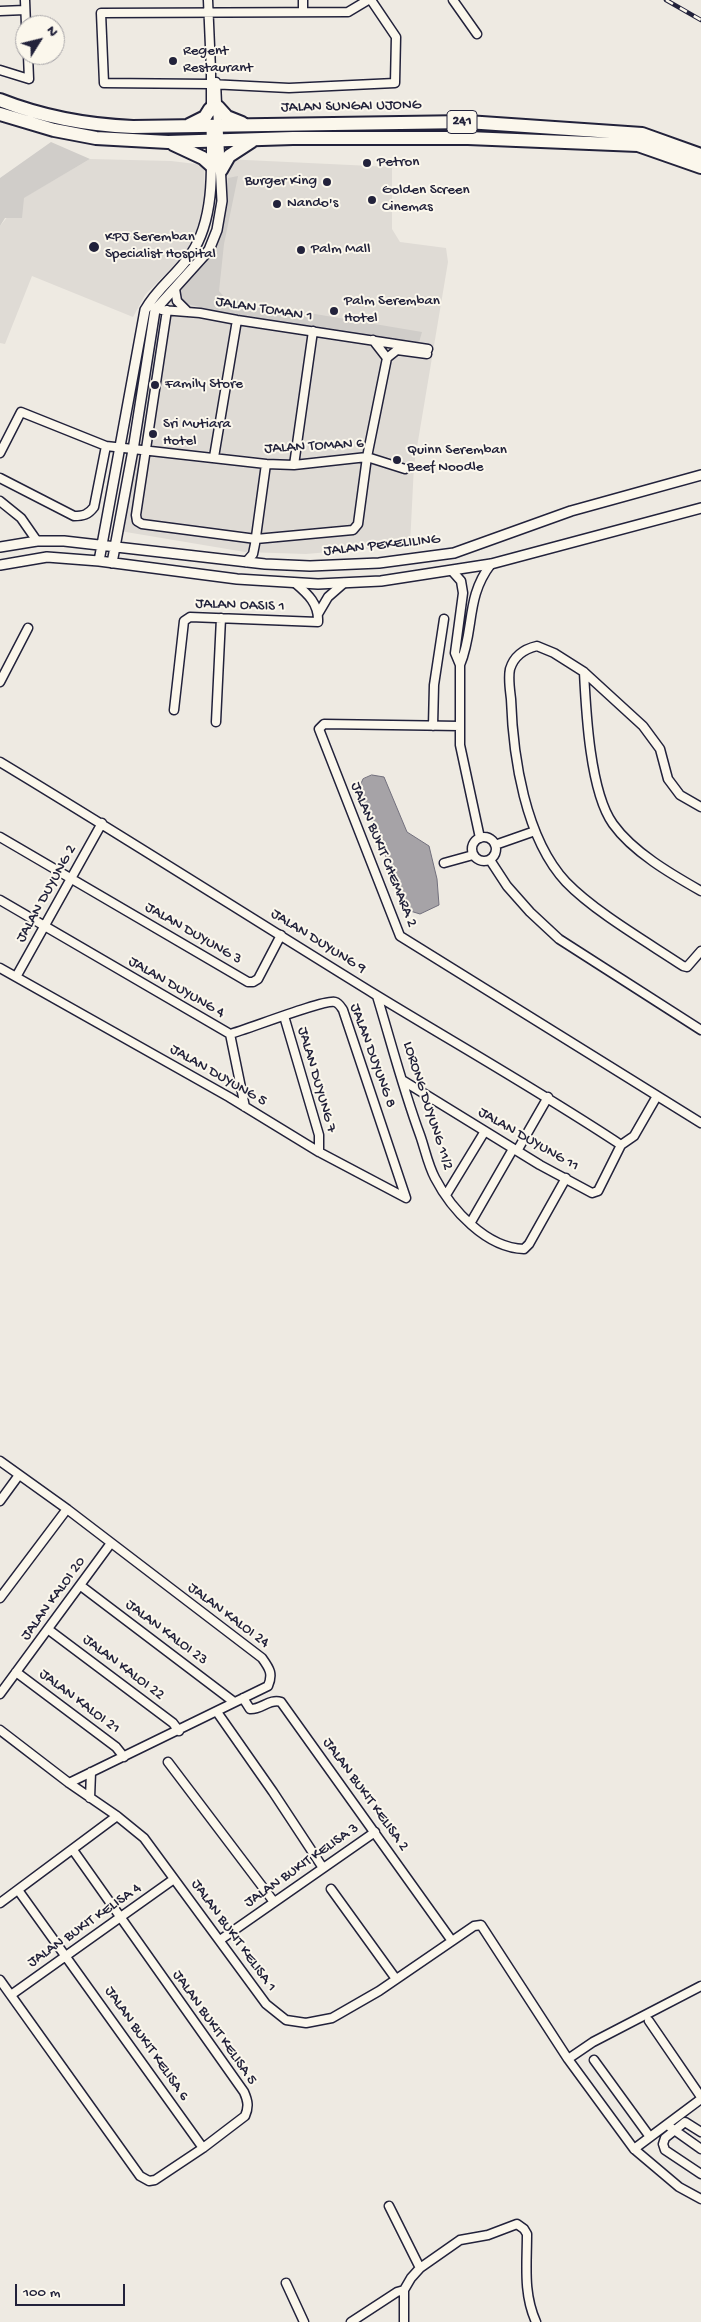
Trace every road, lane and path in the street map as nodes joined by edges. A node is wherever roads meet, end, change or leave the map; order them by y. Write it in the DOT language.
graph roads {
  1 [pos="25,0"];
  2 [pos="208,0"];
  3 [pos="303,0"];
  4 [pos="370,0"];
  5 [pos="453,0"];
  6 [pos="25,10"];
  7 [pos="0,11"];
  8 [pos="209,12"];
  9 [pos="303,12"];
  10 [pos="25,15"];
  11 [pos="477,34"];
  12 [pos="28,65"];
  13 [pos="0,70"];
  14 [pos="214,85"];
  15 [pos="0,100"];
  16 [pos="214,108"];
  17 [pos="0,114"];
  18 [pos="247,125"];
  19 [pos="187,126"];
  20 [pos="215,126"];
  21 [pos="255,140"];
  22 [pos="168,142"];
  23 [pos="215,142"];
  24 [pos="701,156"];
  25 [pos="701,167"];
  26 [pos="216,168"];
  27 [pos="175,289"];
  28 [pos="145,310"];
  29 [pos="155,310"];
  30 [pos="167,310"];
  31 [pos="188,312"];
  32 [pos="237,320"];
  33 [pos="313,332"];
  34 [pos="372,340"];
  35 [pos="148,357"];
  36 [pos="387,358"];
  37 [pos="159,359"];
  38 [pos="106,446"];
  39 [pos="120,448"];
  40 [pos="133,450"];
  41 [pos="146,451"];
  42 [pos="0,453"];
  43 [pos="214,457"];
  44 [pos="367,457"];
  45 [pos="266,464"];
  46 [pos="294,465"];
  47 [pos="405,469"];
  48 [pos="701,475"];
  49 [pos="0,478"];
  50 [pos="1,505"];
  51 [pos="701,508"];
  52 [pos="255,541"];
  53 [pos="37,542"];
  54 [pos="102,545"];
  55 [pos="114,546"];
  56 [pos="0,547"];
  57 [pos="99,561"];
  58 [pos="246,562"];
  59 [pos="112,563"];
  60 [pos="265,564"];
  61 [pos="491,564"];
  62 [pos="0,565"];
  63 [pos="453,572"];
  64 [pos="295,583"];
  65 [pos="344,583"];
  66 [pos="318,614"];
  67 [pos="221,618"];
  68 [pos="444,620"];
  69 [pos="28,628"];
  70 [pos="460,665"];
  71 [pos="584,672"];
  72 [pos="0,682"];
  73 [pos="174,710"];
  74 [pos="216,722"];
  75 [pos="433,726"];
  76 [pos="460,726"];
  77 [pos="0,762"];
  78 [pos="701,807"];
  79 [pos="102,823"];
  80 [pos="535,832"];
  81 [pos="0,837"];
  82 [pos="480,838"];
  83 [pos="495,845"];
  84 [pos="473,855"];
  85 [pos="490,860"];
  86 [pos="444,863"];
  87 [pos="71,880"];
  88 [pos="701,891"];
  89 [pos="0,900"];
  90 [pos="45,927"];
  91 [pos="281,935"];
  92 [pos="701,951"];
  93 [pos="0,968"];
  94 [pos="16,977"];
  95 [pos="378,996"];
  96 [pos="284,1016"];
  97 [pos="701,1030"];
  98 [pos="230,1034"];
  99 [pos="402,1080"];
  100 [pos="657,1096"];
  101 [pos="548,1097"];
  102 [pos="245,1107"];
  103 [pos="701,1123"];
  104 [pos="485,1131"];
  105 [pos="621,1145"];
  106 [pos="515,1150"];
  107 [pos="319,1152"];
  108 [pos="566,1178"];
  109 [pos="446,1195"];
  110 [pos="406,1198"];
  111 [pos="471,1222"];
  112 [pos="0,1461"];
  113 [pos="19,1475"];
  114 [pos="0,1501"];
  115 [pos="67,1509"];
  116 [pos="111,1543"];
  117 [pos="81,1586"];
  118 [pos="0,1598"];
  119 [pos="48,1630"];
  120 [pos="16,1672"];
  121 [pos="0,1694"];
  122 [pos="243,1698"];
  123 [pos="234,1702"];
  124 [pos="217,1712"];
  125 [pos="0,1730"];
  126 [pos="179,1731"];
  127 [pos="124,1757"];
  128 [pos="168,1762"];
  129 [pos="91,1772"];
  130 [pos="69,1783"];
  131 [pos="90,1798"];
  132 [pos="117,1816"];
  133 [pos="375,1832"];
  134 [pos="73,1850"];
  135 [pos="323,1868"];
  136 [pos="174,1879"];
  137 [pos="331,1889"];
  138 [pos="18,1890"];
  139 [pos="274,1902"];
  140 [pos="0,1903"];
  141 [pos="121,1917"];
  142 [pos="220,1940"];
  143 [pos="452,1941"];
  144 [pos="66,1956"];
  145 [pos="396,1979"];
  146 [pos="0,1980"];
  147 [pos="701,1986"];
  148 [pos="11,1995"];
  149 [pos="649,2022"];
  150 [pos="568,2058"];
  151 [pos="594,2060"];
  152 [pos="701,2098"];
  153 [pos="668,2124"];
  154 [pos="673,2131"];
  155 [pos="701,2132"];
  156 [pos="650,2136"];
  157 [pos="203,2148"];
  158 [pos="634,2149"];
  159 [pos="701,2149"];
  160 [pos="701,2174"];
  161 [pos="701,2199"];
  162 [pos="389,2206"];
  163 [pos="420,2268"];
  164 [pos="286,2283"];
  165 [pos="404,2290"];
  166 [pos="304,2322"];
  167 [pos="351,2322"];
  168 [pos="404,2322"];
  169 [pos="536,2322"];
  1 -- 6 [label="street"];
  2 -- 8 [label="street"];
  3 -- 9 [label="street"];
  4 -- 9 [label="street"];
  4 -- 14 [label="street"];
  5 -- 11 [label="street"];
  6 -- 7 [label="street"];
  6 -- 10 [label="street"];
  8 -- 9 [label="street"];
  8 -- 14 [label="street"];
  8 -- 14 [label="street"];
  12 -- 13 [label="street"];
  14 -- 16 [label="street"];
  15 -- 19 [label="highway, JALAN SUNGAI UJONG / 241"];
  16 -- 18 [label="highway"];
  16 -- 19 [label="highway"];
  16 -- 20 [label="street"];
  17 -- 22 [label="highway, JALAN SUNGAI UJONG / 241"];
  18 -- 20 [label="highway, JALAN SUNGAI UJONG / 241"];
  18 -- 24 [label="highway, JALAN SUNGAI UJONG / 241"];
  19 -- 20 [label="highway, JALAN SUNGAI UJONG / 241"];
  20 -- 23 [label="street"];
  21 -- 23 [label="highway, JALAN SUNGAI UJONG / 241"];
  21 -- 25 [label="highway, JALAN SUNGAI UJONG / 241"];
  21 -- 26 [label="highway"];
  22 -- 23 [label="highway, JALAN SUNGAI UJONG / 241"];
  22 -- 26 [label="highway"];
  23 -- 26 [label="street"];
  26 -- 27 [label="street"];
  26 -- 28 [label="street"];
  27 -- 29 [label="street"];
  27 -- 31 [label="street"];
  28 -- 29 [label="street, JALAN TOMAN 1"];
  28 -- 39 [label="street"];
  29 -- 30 [label="street, JALAN TOMAN 1"];
  29 -- 35 [label="street"];
  30 -- 31 [label="street, JALAN TOMAN 1"];
  30 -- 37 [label="street"];
  31 -- 32 [label="street, JALAN TOMAN 1"];
  32 -- 33 [label="street, JALAN TOMAN 1"];
  32 -- 43 [label="street"];
  33 -- 34 [label="street, JALAN TOMAN 1"];
  33 -- 46 [label="street"];
  34 -- 36 [label="street"];
  34 -- 36 [label="street, JALAN TOMAN 1"];
  35 -- 37 [label="street"];
  35 -- 40 [label="street"];
  36 -- 44 [label="street"];
  37 -- 41 [label="street"];
  38 -- 39 [label="street, JALAN TOMAN 6"];
  38 -- 42 [label="street, JALAN TOMAN 6"];
  38 -- 49 [label="street"];
  39 -- 40 [label="street, JALAN TOMAN 6"];
  39 -- 54 [label="street"];
  40 -- 41 [label="street, JALAN TOMAN 6"];
  40 -- 55 [label="street"];
  41 -- 43 [label="street, JALAN TOMAN 6"];
  41 -- 52 [label="street"];
  43 -- 45 [label="street, JALAN TOMAN 6"];
  44 -- 46 [label="street, JALAN TOMAN 6"];
  44 -- 47 [label="street, JALAN TOMAN 6"];
  44 -- 52 [label="street"];
  45 -- 46 [label="street, JALAN TOMAN 6"];
  45 -- 52 [label="street"];
  48 -- 60 [label="street, JALAN PEKELILING"];
  50 -- 53 [label="street"];
  51 -- 61 [label="street"];
  52 -- 58 [label="street"];
  52 -- 60 [label="street"];
  53 -- 54 [label="street, JALAN PEKELILING"];
  53 -- 56 [label="street, JALAN PEKELILING"];
  54 -- 55 [label="street, JALAN PEKELILING"];
  54 -- 57 [label="street"];
  55 -- 58 [label="street, JALAN PEKELILING"];
  55 -- 59 [label="street"];
  57 -- 59 [label="street"];
  57 -- 62 [label="street"];
  58 -- 60 [label="street, JALAN PEKELILING"];
  59 -- 64 [label="street"];
  61 -- 63 [label="street"];
  61 -- 70 [label="street"];
  63 -- 65 [label="street"];
  63 -- 70 [label="street"];
  64 -- 65 [label="street"];
  64 -- 66 [label="street, JALAN OASIS 1"];
  65 -- 66 [label="street"];
  66 -- 67 [label="street, JALAN OASIS 1"];
  67 -- 73 [label="street, JALAN OASIS 1"];
  67 -- 74 [label="street"];
  68 -- 75 [label="street"];
  69 -- 72 [label="street"];
  70 -- 76 [label="street"];
  71 -- 78 [label="street"];
  71 -- 80 [label="street"];
  71 -- 88 [label="street"];
  75 -- 76 [label="street, JALAN BUKIT CHEMARA 2"];
  75 -- 100 [label="street, JALAN BUKIT CHEMARA 2"];
  76 -- 82 [label="street"];
  77 -- 79 [label="street, JALAN DUYUNG 9"];
  79 -- 87 [label="street, JALAN DUYUNG 2"];
  79 -- 91 [label="street, JALAN DUYUNG 9"];
  80 -- 83 [label="street"];
  80 -- 92 [label="street"];
  81 -- 87 [label="street, JALAN DUYUNG 3"];
  82 -- 83 [label="street"];
  82 -- 84 [label="street"];
  83 -- 85 [label="street"];
  84 -- 85 [label="street"];
  84 -- 86 [label="street"];
  85 -- 97 [label="street"];
  87 -- 90 [label="street, JALAN DUYUNG 2"];
  87 -- 91 [label="street, JALAN DUYUNG 3"];
  89 -- 90 [label="street, JALAN DUYUNG 4"];
  90 -- 94 [label="street, JALAN DUYUNG 2"];
  90 -- 98 [label="street, JALAN DUYUNG 4"];
  91 -- 95 [label="street, JALAN DUYUNG 9"];
  93 -- 94 [label="street, JALAN DUYUNG 5"];
  94 -- 102 [label="street, JALAN DUYUNG 5"];
  95 -- 99 [label="street, LORONG DUYUNG 11/2"];
  95 -- 101 [label="street, JALAN DUYUNG 9"];
  96 -- 98 [label="street, JALAN DUYUNG 8"];
  96 -- 107 [label="street, JALAN DUYUNG 7"];
  96 -- 110 [label="street, JALAN DUYUNG 8"];
  98 -- 102 [label="street, JALAN DUYUNG 4"];
  99 -- 104 [label="street, JALAN DUYUNG 11"];
  99 -- 109 [label="street, LORONG DUYUNG 11/2"];
  100 -- 103 [label="street, JALAN BUKIT CHEMARA 2"];
  100 -- 105 [label="street"];
  101 -- 105 [label="street, JALAN DUYUNG 9"];
  101 -- 106 [label="street"];
  102 -- 107 [label="street, JALAN DUYUNG 5"];
  104 -- 106 [label="street, JALAN DUYUNG 11"];
  104 -- 109 [label="street"];
  105 -- 108 [label="street, JALAN DUYUNG 11"];
  106 -- 108 [label="street, JALAN DUYUNG 11"];
  106 -- 111 [label="street"];
  107 -- 110 [label="street, JALAN DUYUNG 5"];
  108 -- 111 [label="street, LORONG DUYUNG 11/2"];
  109 -- 111 [label="street, LORONG DUYUNG 11/2"];
  112 -- 113 [label="street, JALAN KALOI 24"];
  113 -- 114 [label="street"];
  113 -- 115 [label="street, JALAN KALOI 24"];
  115 -- 116 [label="street, JALAN KALOI 24"];
  115 -- 118 [label="street"];
  116 -- 117 [label="street, JALAN KALOI 20"];
  116 -- 122 [label="street, JALAN KALOI 24"];
  117 -- 119 [label="street, JALAN KALOI 20"];
  117 -- 123 [label="street, JALAN KALOI 23"];
  119 -- 120 [label="street, JALAN KALOI 20"];
  119 -- 126 [label="street, JALAN KALOI 22"];
  120 -- 121 [label="street, JALAN KALOI 20"];
  120 -- 127 [label="street, JALAN KALOI 21"];
  122 -- 123 [label="street, JALAN KALOI 24"];
  122 -- 133 [label="street, JALAN BUKIT KELISA 2"];
  123 -- 124 [label="street, JALAN KALOI 24"];
  124 -- 126 [label="street, JALAN KALOI 24"];
  124 -- 135 [label="street"];
  125 -- 130 [label="street, JALAN BUKIT KELISA 1"];
  126 -- 127 [label="street, JALAN KALOI 24"];
  127 -- 129 [label="street, JALAN KALOI 24"];
  128 -- 139 [label="street"];
  129 -- 130 [label="street, JALAN KALOI 24"];
  129 -- 131 [label="street"];
  130 -- 131 [label="street, JALAN BUKIT KELISA 1"];
  131 -- 132 [label="street, JALAN BUKIT KELISA 1"];
  132 -- 134 [label="street"];
  132 -- 136 [label="street, JALAN BUKIT KELISA 1"];
  133 -- 135 [label="street, JALAN BUKIT KELISA 3"];
  133 -- 143 [label="street, JALAN BUKIT KELISA 2"];
  134 -- 138 [label="street"];
  134 -- 141 [label="street, JALAN BUKIT KELISA 5"];
  135 -- 139 [label="street, JALAN BUKIT KELISA 3"];
  136 -- 141 [label="street, JALAN BUKIT KELISA 4"];
  136 -- 142 [label="street, JALAN BUKIT KELISA 1"];
  137 -- 145 [label="street"];
  138 -- 140 [label="street"];
  138 -- 144 [label="street, JALAN BUKIT KELISA 6"];
  139 -- 142 [label="street, JALAN BUKIT KELISA 3"];
  141 -- 144 [label="street, JALAN BUKIT KELISA 4"];
  141 -- 157 [label="street, JALAN BUKIT KELISA 5"];
  142 -- 145 [label="street, JALAN BUKIT KELISA 1"];
  143 -- 145 [label="street, JALAN BUKIT KELISA 1"];
  143 -- 150 [label="street, JALAN BUKIT KELISA 1"];
  144 -- 148 [label="street, JALAN BUKIT KELISA 4"];
  144 -- 157 [label="street, JALAN BUKIT KELISA 6"];
  146 -- 148 [label="street, JALAN BUKIT KELISA 5"];
  147 -- 150 [label="street"];
  148 -- 157 [label="street, JALAN BUKIT KELISA 5"];
  149 -- 152 [label="street"];
  150 -- 158 [label="street"];
  151 -- 156 [label="street"];
  152 -- 153 [label="street"];
  153 -- 154 [label="street"];
  153 -- 156 [label="street"];
  154 -- 155 [label="street"];
  154 -- 159 [label="street"];
  154 -- 160 [label="street"];
  156 -- 158 [label="street"];
  158 -- 161 [label="street"];
  162 -- 163 [label="street"];
  163 -- 165 [label="street"];
  163 -- 169 [label="street"];
  164 -- 166 [label="street"];
  165 -- 167 [label="street"];
  165 -- 168 [label="street"];
}
